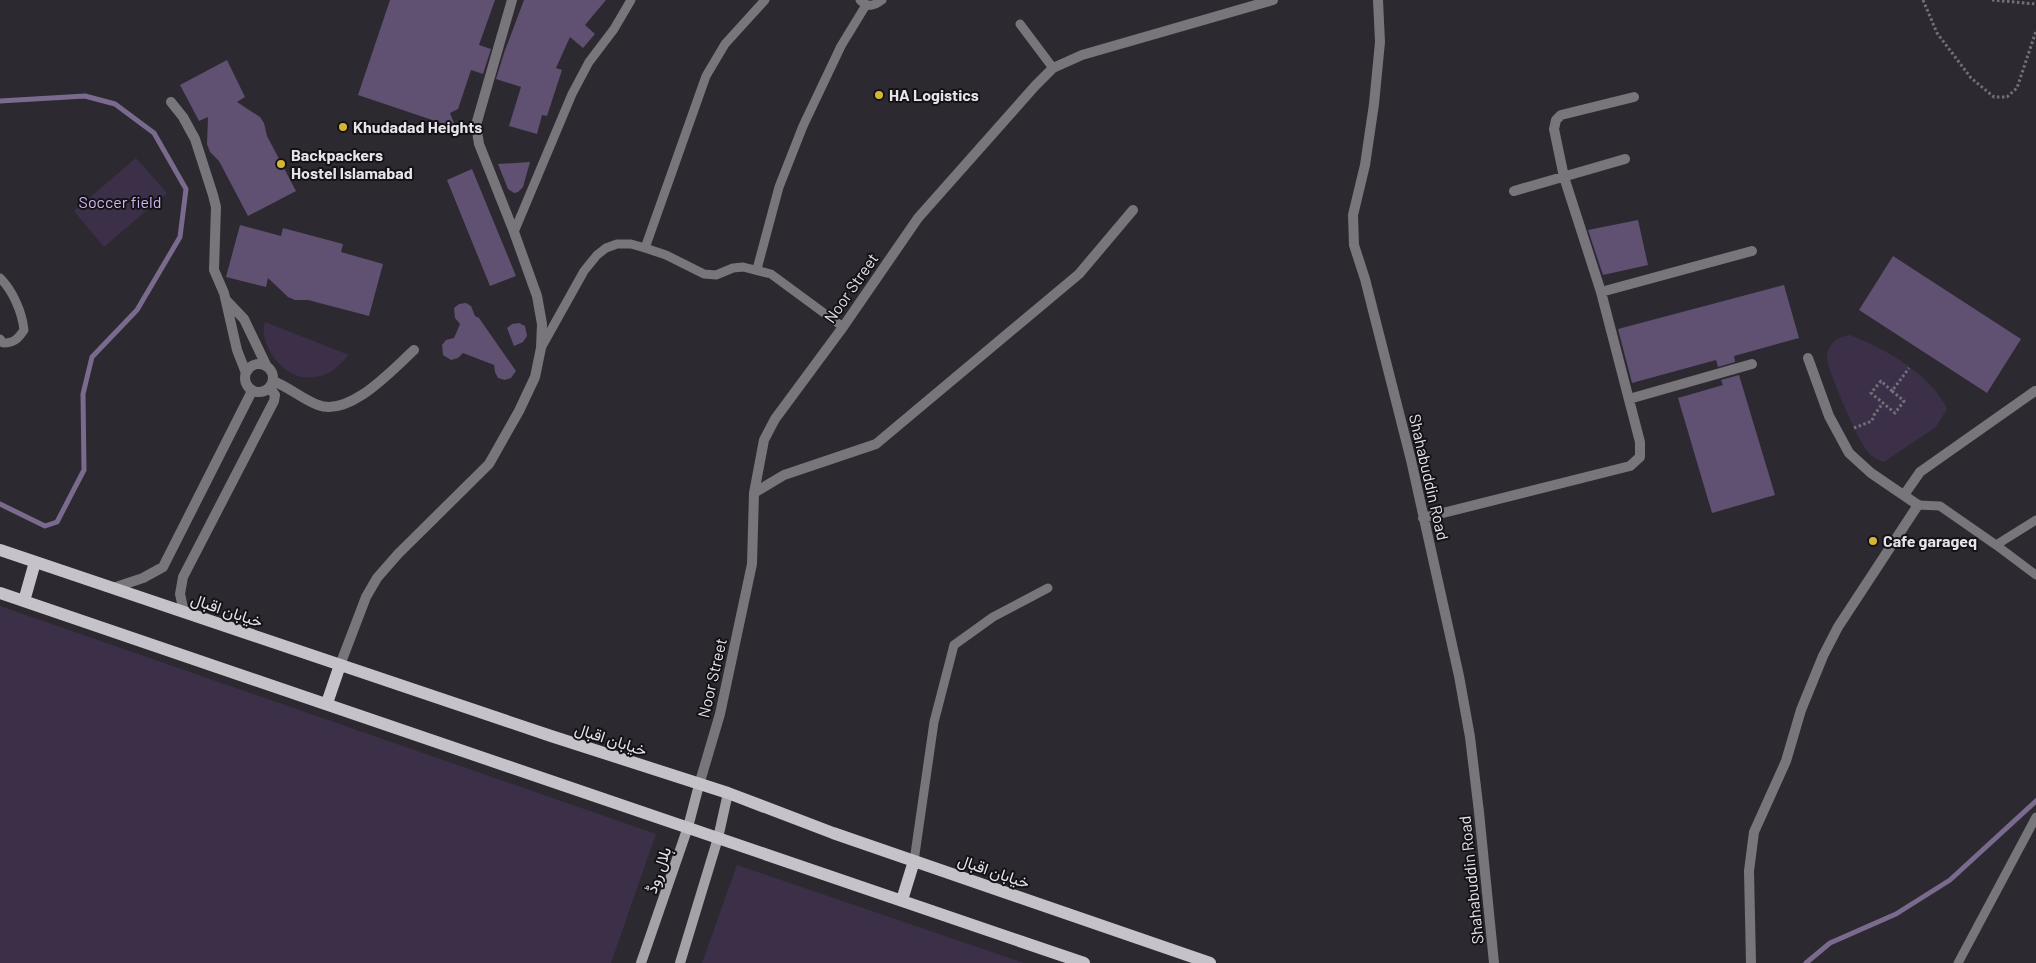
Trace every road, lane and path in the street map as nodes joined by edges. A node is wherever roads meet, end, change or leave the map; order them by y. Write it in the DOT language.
graph roads {
  1 [pos="512,0"];
  2 [pos="631,0"];
  3 [pos="765,0"];
  4 [pos="882,0"];
  5 [pos="1273,0"];
  6 [pos="1378,0"];
  7 [pos="1923,0"];
  8 [pos="1992,0"];
  9 [pos="863,3"];
  10 [pos="2036,4"];
  11 [pos="1020,24"];
  12 [pos="2036,31"];
  13 [pos="1052,68"];
  14 [pos="1634,97"];
  15 [pos="171,102"];
  16 [pos="1625,158"];
  17 [pos="1564,176"];
  18 [pos="1514,191"];
  19 [pos="1133,210"];
  20 [pos="514,232"];
  21 [pos="645,248"];
  22 [pos="1752,252"];
  23 [pos="757,270"];
  24 [pos="0,278"];
  25 [pos="1601,292"];
  26 [pos="226,300"];
  27 [pos="843,328"];
  28 [pos="0,340"];
  29 [pos="541,348"];
  30 [pos="414,350"];
  31 [pos="1808,358"];
  32 [pos="1752,364"];
  33 [pos="267,367"];
  34 [pos="1909,368"];
  35 [pos="246,373"];
  36 [pos="272,384"];
  37 [pos="252,391"];
  38 [pos="1892,391"];
  39 [pos="2035,391"];
  40 [pos="1629,400"];
  41 [pos="1883,403"];
  42 [pos="1854,428"];
  43 [pos="754,493"];
  44 [pos="1904,494"];
  45 [pos="1918,505"];
  46 [pos="1423,518"];
  47 [pos="2036,520"];
  48 [pos="1996,544"];
  49 [pos="0,550"];
  50 [pos="35,562"];
  51 [pos="2036,575"];
  52 [pos="112,588"];
  53 [pos="1048,588"];
  54 [pos="0,593"];
  55 [pos="24,601"];
  56 [pos="184,612"];
  57 [pos="340,665"];
  58 [pos="327,703"];
  59 [pos="699,785"];
  60 [pos="728,793"];
  61 [pos="2036,817"];
  62 [pos="688,827"];
  63 [pos="718,838"];
  64 [pos="914,861"];
  65 [pos="902,900"];
  66 [pos="641,963"];
  67 [pos="680,963"];
  68 [pos="1084,963"];
  69 [pos="1210,963"];
  70 [pos="1494,963"];
  71 [pos="1751,963"];
  72 [pos="1958,963"];
  1 -- 20 [label="street"];
  2 -- 20 [label="lane"];
  3 -- 21 [label="lane"];
  4 -- 9 [label="lane"];
  5 -- 13 [label="street, Noor Street"];
  6 -- 46 [label="street, Shahabuddin Road"];
  7 -- 12 [label="path"];
  8 -- 10 [label="path"];
  9 -- 23 [label="lane"];
  11 -- 13 [label="lane"];
  13 -- 27 [label="street, Noor Street"];
  14 -- 17 [label="street"];
  15 -- 26 [label="street"];
  16 -- 17 [label="street"];
  17 -- 18 [label="street"];
  17 -- 25 [label="street"];
  19 -- 43 [label="street"];
  20 -- 29 [label="street"];
  21 -- 23 [label="lane"];
  21 -- 29 [label="lane"];
  22 -- 25 [label="street"];
  23 -- 27 [label="lane"];
  24 -- 28 [label="lane"];
  25 -- 40 [label="street"];
  26 -- 33 [label="street"];
  26 -- 35 [label="street"];
  27 -- 43 [label="street, Noor Street"];
  29 -- 57 [label="street"];
  30 -- 36 [label="street"];
  31 -- 44 [label="street"];
  32 -- 40 [label="street"];
  33 -- 35 [label="street"];
  33 -- 36 [label="street"];
  34 -- 38 [label="path"];
  35 -- 37 [label="street"];
  36 -- 37 [label="street"];
  36 -- 56 [label="street"];
  37 -- 52 [label="street"];
  38 -- 41 [label="path"];
  38 -- 41 [label="path"];
  39 -- 44 [label="street"];
  40 -- 46 [label="street"];
  41 -- 42 [label="path"];
  43 -- 59 [label="street, Noor Street"];
  44 -- 45 [label="street"];
  45 -- 48 [label="lane"];
  45 -- 71 [label="street"];
  46 -- 70 [label="street, Shahabuddin Road"];
  47 -- 48 [label="lane"];
  48 -- 51 [label="lane"];
  49 -- 50 [label="main road, خیابان اقبال"];
  50 -- 52 [label="main road, خیابان اقبال"];
  50 -- 55 [label="main road"];
  52 -- 56 [label="main road, خیابان اقبال"];
  53 -- 64 [label="lane"];
  54 -- 55 [label="main road"];
  55 -- 58 [label="main road"];
  56 -- 57 [label="main road, خیابان اقبال"];
  57 -- 58 [label="main road"];
  57 -- 59 [label="main road, خیابان اقبال"];
  58 -- 62 [label="main road"];
  59 -- 60 [label="main road, خیابان اقبال"];
  59 -- 62 [label="street, ہلال روڈ"];
  60 -- 63 [label="street"];
  60 -- 64 [label="main road, خیابان اقبال"];
  61 -- 72 [label="lane"];
  62 -- 63 [label="main road"];
  62 -- 66 [label="street, ہلال روڈ"];
  63 -- 65 [label="main road"];
  63 -- 67 [label="street"];
  64 -- 65 [label="main road"];
  64 -- 69 [label="main road, خیابان اقبال"];
  65 -- 68 [label="main road"];
}
